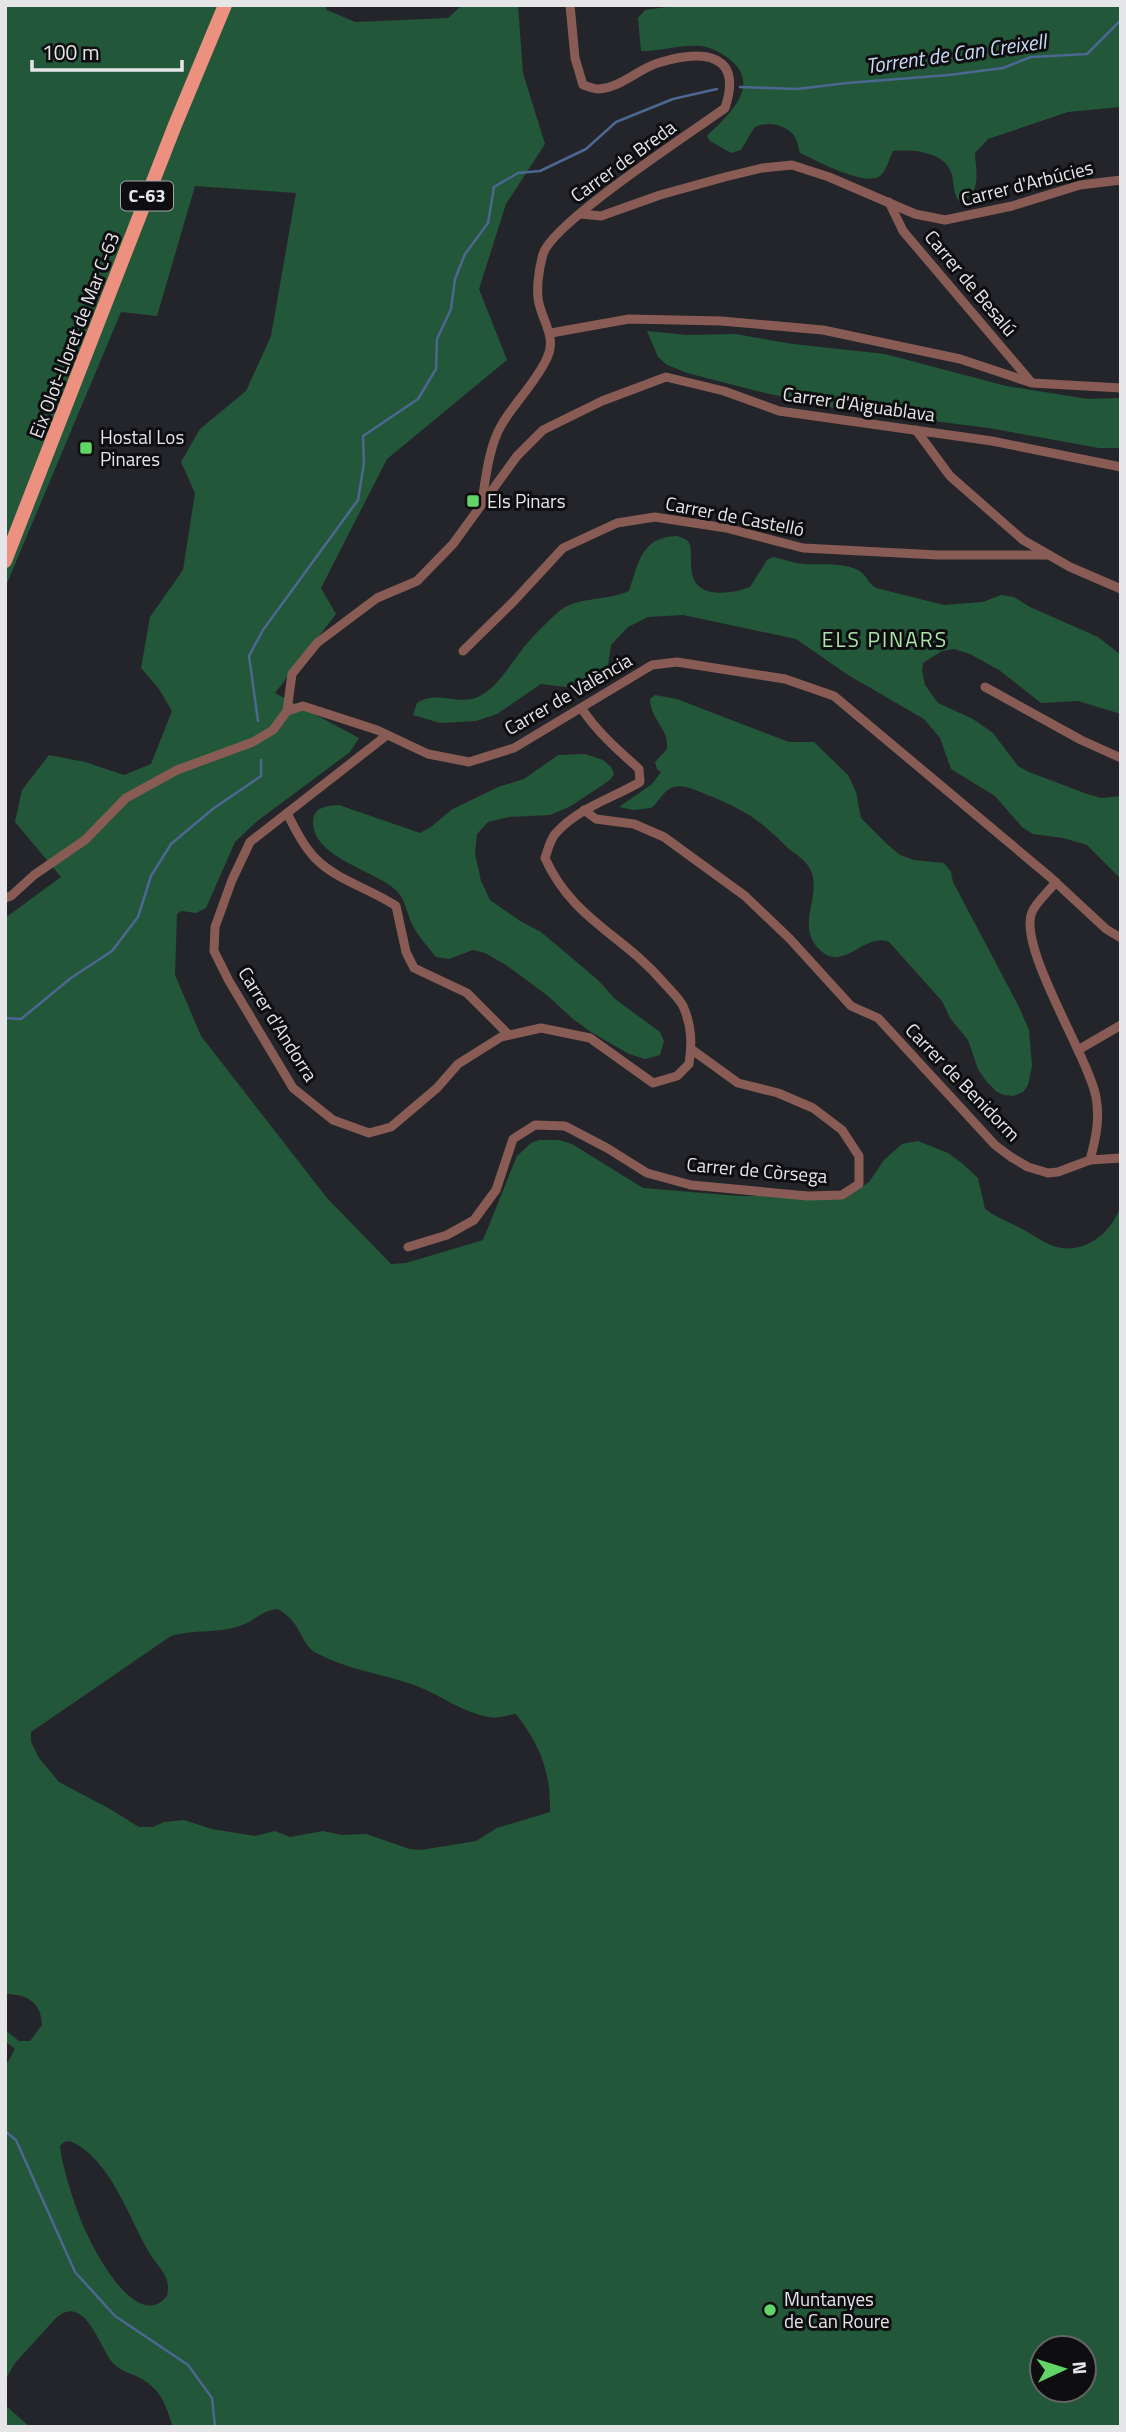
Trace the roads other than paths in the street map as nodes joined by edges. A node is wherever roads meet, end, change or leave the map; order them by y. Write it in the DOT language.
graph roads {
  1 [pos="225,5"];
  2 [pos="570,5"];
  3 [pos="1121,180"];
  4 [pos="890,202"];
  5 [pos="581,214"];
  6 [pos="551,333"];
  7 [pos="1032,383"];
  8 [pos="1121,388"];
  9 [pos="916,430"];
  10 [pos="1120,466"];
  11 [pos="482,503"];
  12 [pos="1049,555"];
  13 [pos="5,561"];
  14 [pos="1121,589"];
  15 [pos="463,651"];
  16 [pos="985,687"];
  17 [pos="582,709"];
  18 [pos="287,711"];
  19 [pos="387,735"];
  20 [pos="1121,758"];
  21 [pos="584,810"];
  22 [pos="286,813"];
  23 [pos="1056,882"];
  24 [pos="5,898"];
  25 [pos="1121,937"];
  26 [pos="1121,1025"];
  27 [pos="509,1035"];
  28 [pos="691,1049"];
  29 [pos="1078,1050"];
  30 [pos="1121,1157"];
  31 [pos="1090,1160"];
  32 [pos="408,1247"];
  1 -- 13 [label="main road, Eix Olot-Lloret de Mar C-63 / C-63"];
  2 -- 5 [label="street, Carrer de Breda"];
  3 -- 4 [label="street, Carrer d'Arbúcies"];
  4 -- 5 [label="street, Carrer d'Arbúcies"];
  4 -- 7 [label="street, Carrer de Besalú"];
  5 -- 6 [label="street, Carrer de Breda"];
  6 -- 7 [label="street"];
  6 -- 11 [label="street"];
  7 -- 8 [label="street"];
  9 -- 10 [label="street, Carrer d'Aiguablava"];
  9 -- 11 [label="street, Carrer d'Aiguablava"];
  9 -- 12 [label="street"];
  11 -- 18 [label="street, Carrer d'Aiguablava"];
  12 -- 14 [label="street"];
  12 -- 15 [label="street, Carrer de Castelló"];
  16 -- 20 [label="street"];
  17 -- 19 [label="street, Carrer de València"];
  17 -- 21 [label="street"];
  17 -- 23 [label="street, Carrer de València"];
  18 -- 19 [label="street, Carrer de València"];
  18 -- 24 [label="street"];
  19 -- 22 [label="street, Carrer d'Andorra"];
  21 -- 28 [label="street"];
  21 -- 31 [label="street, Carrer de Benidorm"];
  22 -- 27 [label="street"];
  22 -- 27 [label="street, Carrer d'Andorra"];
  23 -- 25 [label="street, Carrer de València"];
  23 -- 29 [label="street"];
  26 -- 29 [label="street"];
  27 -- 28 [label="street, Carrer d'Andorra"];
  28 -- 32 [label="street, Carrer de Còrsega"];
  29 -- 31 [label="street"];
  30 -- 31 [label="street, Carrer de Benidorm"];
}
